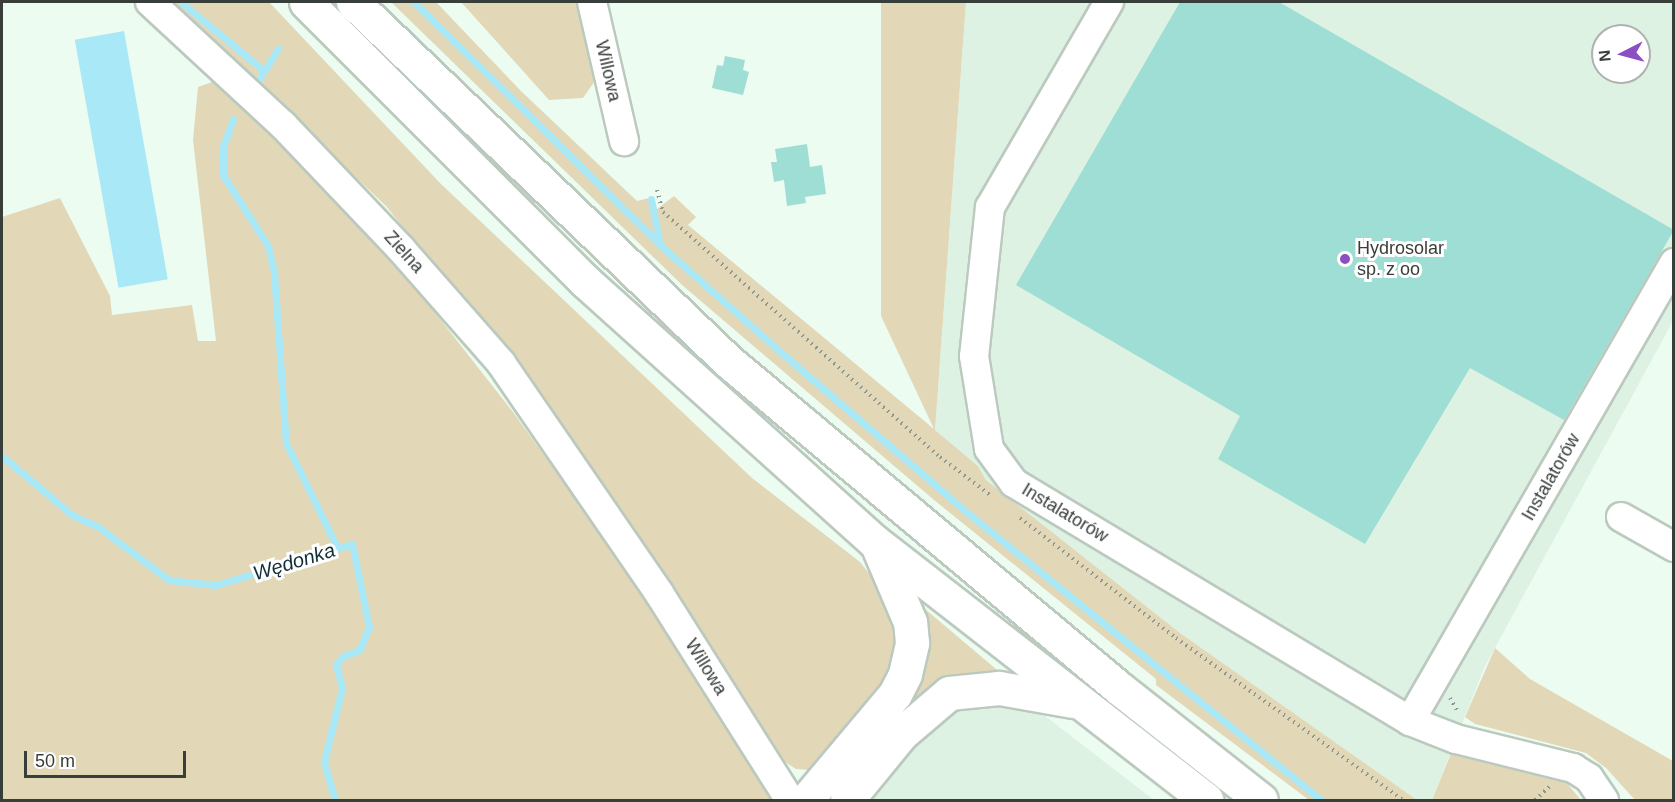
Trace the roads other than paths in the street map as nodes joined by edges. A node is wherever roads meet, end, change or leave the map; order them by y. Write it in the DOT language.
graph roads {
  1 [pos="150,2"];
  2 [pos="306,2"];
  3 [pos="353,2"];
  4 [pos="592,2"];
  5 [pos="1109,2"];
  6 [pos="624,141"];
  7 [pos="1674,263"];
  8 [pos="1621,517"];
  9 [pos="620,535"];
  10 [pos="875,542"];
  11 [pos="1674,547"];
  12 [pos="1077,702"];
  13 [pos="1410,721"];
  14 [pos="790,801"];
  15 [pos="806,801"];
  16 [pos="847,801"];
  17 [pos="1206,801"];
  18 [pos="1261,801"];
  19 [pos="1604,801"];
  1 -- 9 [label="street, Zielna"];
  2 -- 10 [label="highway"];
  3 -- 18 [label="highway"];
  4 -- 6 [label="street, Willowa"];
  5 -- 13 [label="street, Instalatorów"];
  7 -- 13 [label="street, Instalatorów"];
  8 -- 11 [label="street"];
  9 -- 14 [label="street, Willowa"];
  10 -- 12 [label="highway"];
  10 -- 15 [label="highway"];
  12 -- 16 [label="highway"];
  12 -- 17 [label="highway"];
  13 -- 19 [label="street, Instalatorów"];
}
